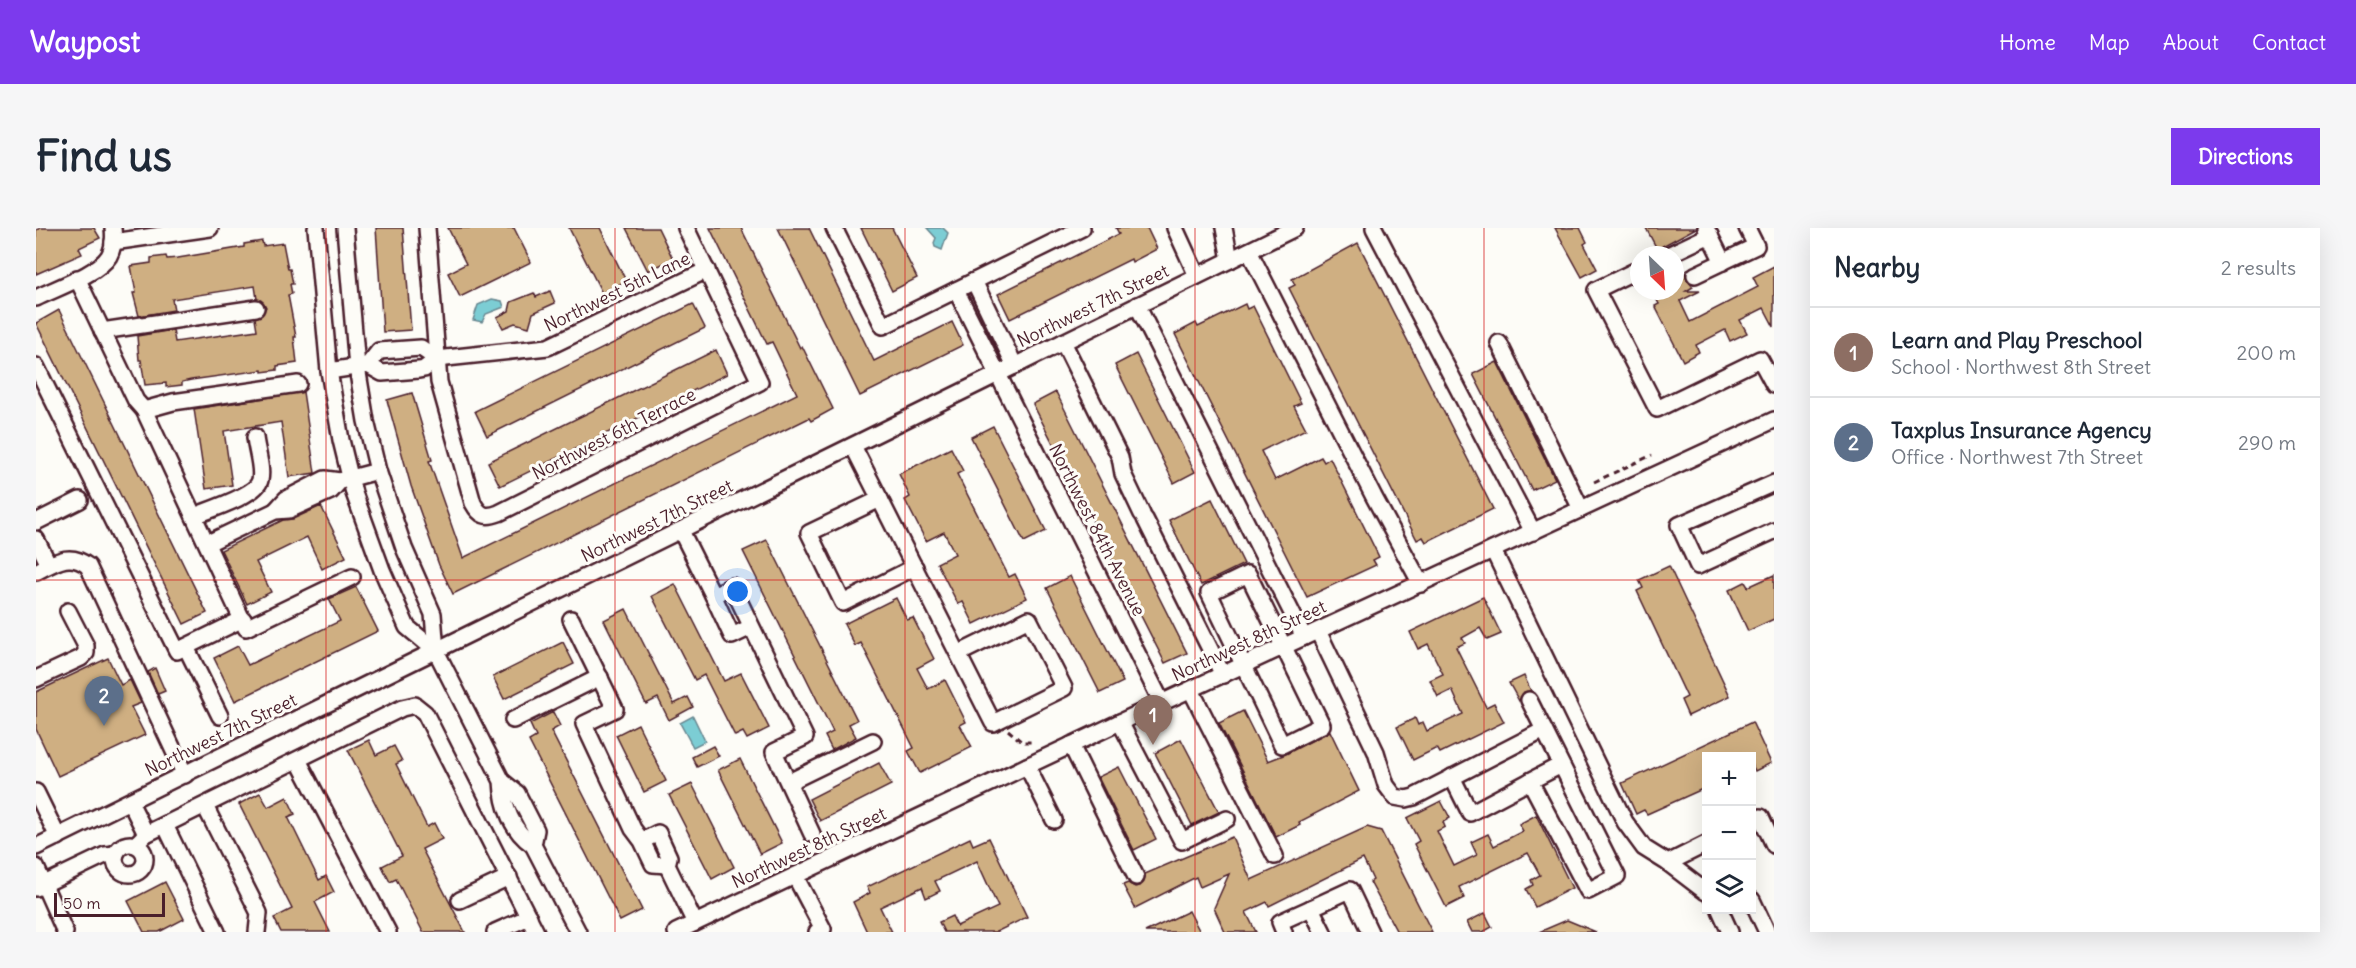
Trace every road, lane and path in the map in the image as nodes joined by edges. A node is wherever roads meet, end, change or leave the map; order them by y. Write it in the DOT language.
graph roads {
  1 [pos="210,228"];
  2 [pos="316,228"];
  3 [pos="345,228"];
  4 [pos="428,228"];
  5 [pos="686,228"];
  6 [pos="834,228"];
  7 [pos="1082,228"];
  8 [pos="1175,228"];
  9 [pos="1224,228"];
  10 [pos="1295,228"];
  11 [pos="1374,228"];
  12 [pos="1747,228"];
  13 [pos="1708,232"];
  14 [pos="113,235"];
  15 [pos="1684,246"];
  16 [pos="1249,251"];
  17 [pos="1230,260"];
  18 [pos="1723,262"];
  19 [pos="707,270"];
  20 [pos="1630,273"];
  21 [pos="1197,276"];
  22 [pos="1695,276"];
  23 [pos="77,278"];
  24 [pos="974,281"];
  25 [pos="956,290"];
  26 [pos="36,298"];
  27 [pos="1137,305"];
  28 [pos="256,308"];
  29 [pos="102,331"];
  30 [pos="1063,342"];
  31 [pos="1499,344"];
  32 [pos="437,359"];
  33 [pos="36,366"];
  34 [pos="363,366"];
  35 [pos="1015,366"];
  36 [pos="329,371"];
  37 [pos="997,375"];
  38 [pos="298,384"];
  39 [pos="1774,385"];
  40 [pos="144,410"];
  41 [pos="1774,420"];
  42 [pos="255,437"];
  43 [pos="853,446"];
  44 [pos="1652,455"];
  45 [pos="378,471"];
  46 [pos="345,480"];
  47 [pos="1594,482"];
  48 [pos="1774,483"];
  49 [pos="80,500"];
  50 [pos="880,500"];
  51 [pos="1581,509"];
  52 [pos="194,516"];
  53 [pos="36,522"];
  54 [pos="681,531"];
  55 [pos="1774,531"];
  56 [pos="1533,532"];
  57 [pos="36,539"];
  58 [pos="208,543"];
  59 [pos="1493,550"];
  60 [pos="915,567"];
  61 [pos="43,568"];
  62 [pos="352,577"];
  63 [pos="1421,584"];
  64 [pos="69,611"];
  65 [pos="243,619"];
  66 [pos="571,619"];
  67 [pos="1318,631"];
  68 [pos="1304,638"];
  69 [pos="186,647"];
  70 [pos="1283,647"];
  71 [pos="436,651"];
  72 [pos="958,654"];
  73 [pos="1244,665"];
  74 [pos="1223,675"];
  75 [pos="600,677"];
  76 [pos="36,679"];
  77 [pos="1191,690"];
  78 [pos="1529,700"];
  79 [pos="1162,703"];
  80 [pos="220,716"];
  81 [pos="513,720"];
  82 [pos="1120,722"];
  83 [pos="999,724"];
  84 [pos="1544,730"];
  85 [pos="873,741"];
  86 [pos="1032,745"];
  87 [pos="1071,745"];
  88 [pos="298,760"];
  89 [pos="1561,765"];
  90 [pos="1027,766"];
  91 [pos="185,775"];
  92 [pos="1452,777"];
  93 [pos="1530,781"];
  94 [pos="789,783"];
  95 [pos="36,792"];
  96 [pos="130,802"];
  97 [pos="205,806"];
  98 [pos="1227,819"];
  99 [pos="1054,820"];
  100 [pos="1756,820"];
  101 [pos="165,825"];
  102 [pos="812,834"];
  103 [pos="58,837"];
  104 [pos="141,840"];
  105 [pos="1774,845"];
  106 [pos="1702,846"];
  107 [pos="36,847"];
  108 [pos="116,854"];
  109 [pos="1275,856"];
  110 [pos="1668,863"];
  111 [pos="36,867"];
  112 [pos="795,876"];
  113 [pos="509,877"];
  114 [pos="1136,877"];
  115 [pos="39,886"];
  116 [pos="1702,888"];
  117 [pos="460,900"];
  118 [pos="1311,908"];
  119 [pos="1756,909"];
  120 [pos="1722,914"];
  121 [pos="529,917"];
  122 [pos="695,923"];
  123 [pos="821,931"];
  124 [pos="64,932"];
  125 [pos="217,932"];
  126 [pos="257,932"];
  127 [pos="388,932"];
  128 [pos="495,932"];
  129 [pos="536,932"];
  130 [pos="578,932"];
  131 [pos="676,932"];
  132 [pos="1284,932"];
  133 [pos="1323,932"];
  134 [pos="1370,932"];
  135 [pos="1730,932"];
  136 [pos="1767,932"];
  1 -- 14 [label="street"];
  2 -- 36 [label="street"];
  3 -- 34 [label="street"];
  4 -- 32 [label="street"];
  5 -- 19 [label="street"];
  6 -- 25 [label="street"];
  7 -- 24 [label="street"];
  8 -- 21 [label="street"];
  9 -- 17 [label="street"];
  10 -- 16 [label="street, Northwest 7th Street"];
  11 -- 56 [label="street"];
  12 -- 18 [label="street"];
  13 -- 15 [label="street"];
  13 -- 18 [label="street"];
  14 -- 23 [label="street"];
  16 -- 17 [label="street, Northwest 7th Street"];
  16 -- 63 [label="street"];
  17 -- 21 [label="street, Northwest 7th Street"];
  18 -- 22 [label="street"];
  19 -- 32 [label="street, Northwest 5th Lane"];
  19 -- 32 [label="street, Northwest 6th Terrace"];
  20 -- 39 [label="street"];
  21 -- 27 [label="street, Northwest 7th Street"];
  23 -- 26 [label="street"];
  23 -- 29 [label="street"];
  24 -- 25 [label="street"];
  24 -- 35 [label="street"];
  25 -- 37 [label="street, Northwest 84th Avenue"];
  27 -- 30 [label="street, Northwest 7th Street"];
  27 -- 68 [label="street"];
  28 -- 29 [label="street"];
  29 -- 40 [label="street"];
  30 -- 35 [label="street, Northwest 7th Street"];
  30 -- 74 [label="street"];
  31 -- 51 [label="street"];
  32 -- 34 [label="street, Northwest 5th Lane"];
  32 -- 34 [label="street, Northwest 5th Lane"];
  33 -- 69 [label="street"];
  34 -- 36 [label="street, Northwest 5th Lane"];
  34 -- 45 [label="street"];
  35 -- 37 [label="street, Northwest 7th Street"];
  36 -- 46 [label="street"];
  37 -- 43 [label="street, Northwest 7th Street"];
  37 -- 79 [label="street, Northwest 84th Avenue"];
  38 -- 40 [label="street"];
  40 -- 52 [label="street"];
  41 -- 51 [label="street, Northwest 8th Street"];
  42 -- 52 [label="street"];
  43 -- 50 [label="street"];
  43 -- 54 [label="street, Northwest 7th Street"];
  44 -- 47 [label="path"];
  45 -- 46 [label="street"];
  45 -- 71 [label="street"];
  46 -- 58 [label="street"];
  46 -- 71 [label="street"];
  48 -- 55 [label="street"];
  49 -- 53 [label="street"];
  50 -- 60 [label="street"];
  50 -- 60 [label="street"];
  51 -- 56 [label="street, Northwest 8th Street"];
  52 -- 58 [label="street"];
  54 -- 71 [label="street, Northwest 7th Street"];
  54 -- 94 [label="street"];
  56 -- 59 [label="street, Northwest 8th Street"];
  57 -- 61 [label="street"];
  58 -- 65 [label="street"];
  59 -- 63 [label="street, Northwest 8th Street"];
  59 -- 110 [label="street"];
  60 -- 72 [label="street"];
  61 -- 91 [label="street"];
  62 -- 65 [label="street"];
  63 -- 67 [label="street, Northwest 8th Street"];
  64 -- 76 [label="street"];
  65 -- 69 [label="street"];
  66 -- 75 [label="street"];
  67 -- 68 [label="street, Northwest 8th Street"];
  67 -- 92 [label="street"];
  68 -- 70 [label="street, Northwest 8th Street"];
  69 -- 80 [label="street"];
  70 -- 73 [label="street, Northwest 8th Street"];
  70 -- 73 [label="street"];
  70 -- 73 [label="street"];
  71 -- 91 [label="street, Northwest 7th Street"];
  71 -- 130 [label="street"];
  72 -- 83 [label="street"];
  72 -- 83 [label="street"];
  73 -- 74 [label="street, Northwest 8th Street"];
  74 -- 77 [label="street, Northwest 8th Street"];
  75 -- 81 [label="street"];
  75 -- 122 [label="street"];
  77 -- 79 [label="street, Northwest 8th Street"];
  77 -- 109 [label="street"];
  78 -- 84 [label="street"];
  79 -- 82 [label="street, Northwest 8th Street"];
  82 -- 87 [label="street, Northwest 8th Street"];
  82 -- 98 [label="street"];
  83 -- 86 [label="path"];
  84 -- 89 [label="street"];
  84 -- 92 [label="street"];
  85 -- 94 [label="street"];
  87 -- 90 [label="street, Northwest 8th Street"];
  87 -- 114 [label="street"];
  88 -- 97 [label="street"];
  88 -- 113 [label="street"];
  88 -- 127 [label="street"];
  89 -- 93 [label="street"];
  89 -- 93 [label="street"];
  90 -- 99 [label="street"];
  90 -- 112 [label="street, Northwest 8th Street"];
  91 -- 96 [label="street, Northwest 7th Street"];
  92 -- 93 [label="street"];
  94 -- 102 [label="street"];
  95 -- 103 [label="street"];
  96 -- 103 [label="street, Northwest 7th Street"];
  96 -- 104 [label="street"];
  97 -- 101 [label="street"];
  97 -- 126 [label="street"];
  100 -- 105 [label="street"];
  101 -- 104 [label="street"];
  101 -- 125 [label="street"];
  103 -- 107 [label="street, Northwest 7th Street"];
  104 -- 108 [label="street"];
  104 -- 108 [label="street"];
  106 -- 110 [label="street"];
  108 -- 115 [label="street"];
  110 -- 116 [label="street"];
  111 -- 115 [label="street"];
  112 -- 122 [label="street, Northwest 8th Street"];
  112 -- 123 [label="street"];
  113 -- 117 [label="street"];
  113 -- 121 [label="street"];
  115 -- 124 [label="street"];
  118 -- 132 [label="street"];
  118 -- 133 [label="street"];
  118 -- 134 [label="street"];
  119 -- 136 [label="street"];
  120 -- 135 [label="street"];
  121 -- 128 [label="street"];
  121 -- 129 [label="street"];
  122 -- 131 [label="street, Northwest 8th Street"];
}
